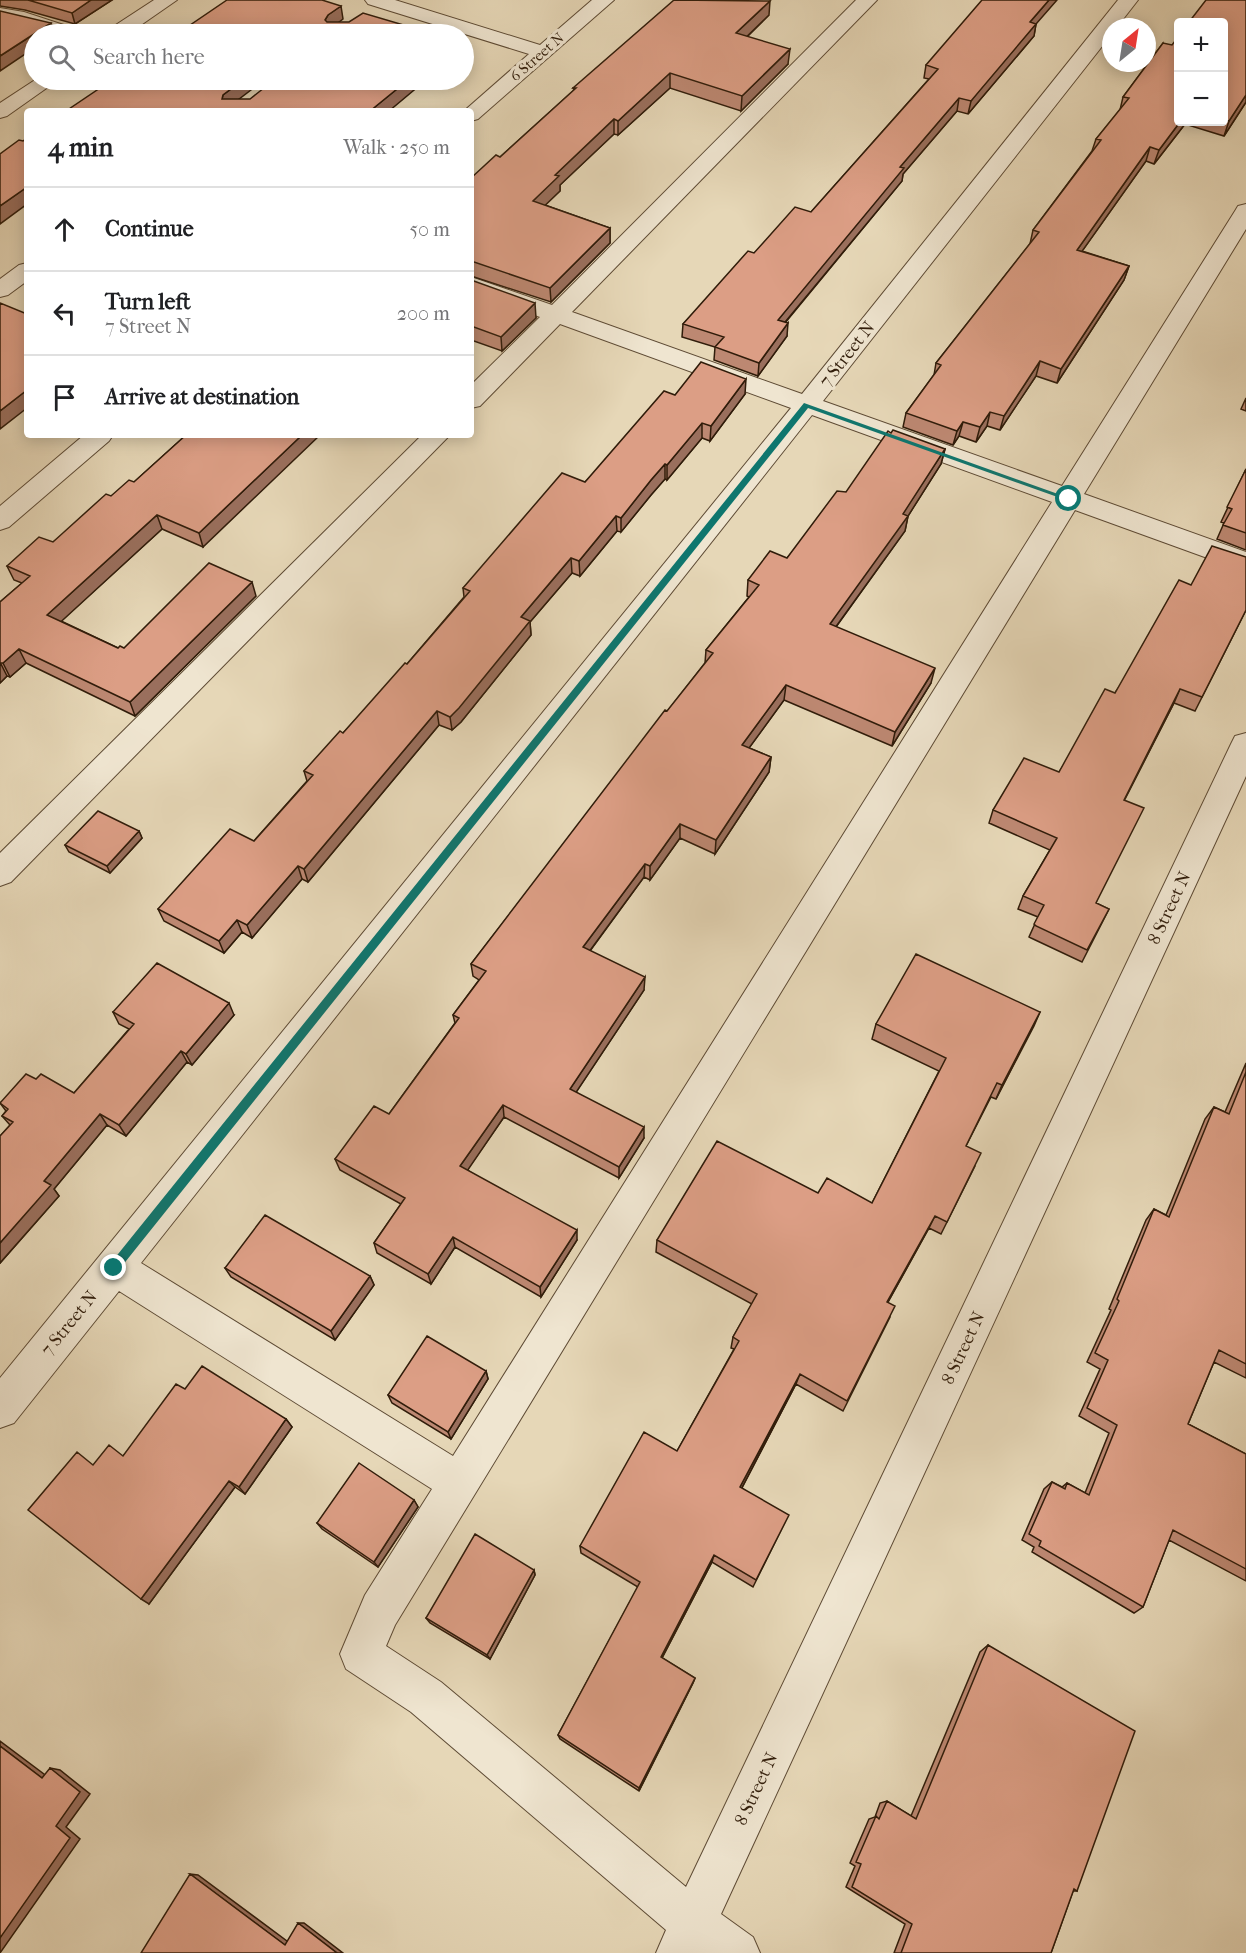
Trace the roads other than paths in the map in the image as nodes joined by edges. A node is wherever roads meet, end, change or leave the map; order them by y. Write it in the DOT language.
graph roads {
  1 [pos="167,0"];
  2 [pos="604,0"];
  3 [pos="867,0"];
  4 [pos="1128,0"];
  5 [pos="377,4"];
  6 [pos="0,14"];
  7 [pos="41,24"];
  8 [pos="130,24"];
  9 [pos="446,24"];
  10 [pos="474,32"];
  11 [pos="543,52"];
  12 [pos="33,90"];
  13 [pos="0,112"];
  14 [pos="474,112"];
  15 [pos="1246,210"];
  16 [pos="24,272"];
  17 [pos="474,285"];
  18 [pos="0,290"];
  19 [pos="556,315"];
  20 [pos="474,397"];
  21 [pos="807,405"];
  22 [pos="97,438"];
  23 [pos="433,438"];
  24 [pos="1069,499"];
  25 [pos="0,521"];
  26 [pos="1246,562"];
  27 [pos="1246,744"];
  28 [pos="0,873"];
  29 [pos="114,1268"];
  30 [pos="0,1409"];
  31 [pos="460,1483"];
  32 [pos="686,1938"];
  33 [pos="737,1953"];
  1 -- 8 [label="street"];
  2 -- 11 [label="street, 6 Street N"];
  3 -- 19 [label="street"];
  4 -- 21 [label="street, 7 Street N"];
  5 -- 9 [label="street"];
  6 -- 7 [label="street"];
  10 -- 11 [label="street"];
  11 -- 14 [label="street, 6 Street N"];
  12 -- 13 [label="street"];
  15 -- 24 [label="street"];
  16 -- 18 [label="street"];
  17 -- 19 [label="street"];
  19 -- 20 [label="street"];
  19 -- 21 [label="street"];
  21 -- 24 [label="street"];
  21 -- 29 [label="street, 7 Street N"];
  22 -- 25 [label="street"];
  23 -- 28 [label="street"];
  24 -- 26 [label="street"];
  24 -- 31 [label="street"];
  27 -- 32 [label="street, 8 Street N"];
  29 -- 30 [label="street, 7 Street N"];
  29 -- 31 [label="street"];
  31 -- 32 [label="street"];
  32 -- 33 [label="street"];
}
